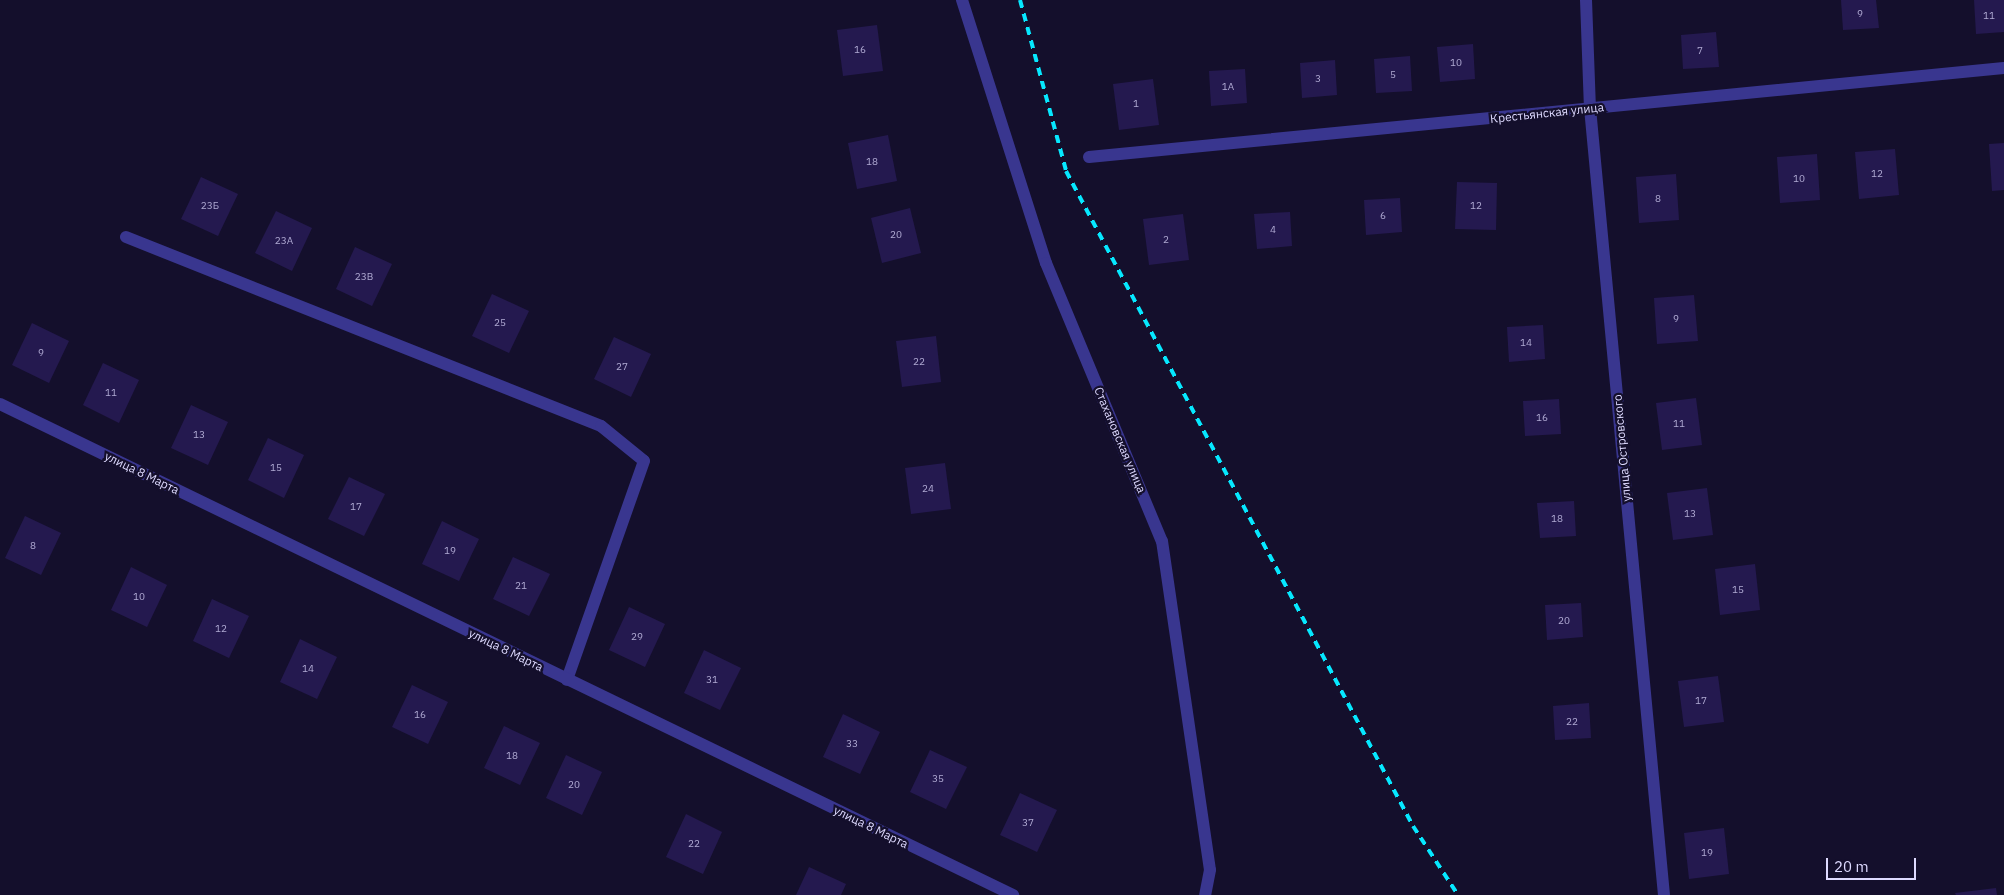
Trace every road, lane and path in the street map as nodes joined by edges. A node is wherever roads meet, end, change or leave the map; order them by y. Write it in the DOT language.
graph roads {
  1 [pos="962,0"];
  2 [pos="1586,0"];
  3 [pos="2004,68"];
  4 [pos="1590,108"];
  5 [pos="1089,157"];
  6 [pos="126,237"];
  7 [pos="0,404"];
  8 [pos="567,680"];
  9 [pos="1013,895"];
  10 [pos="1205,895"];
  11 [pos="1664,895"];
  1 -- 10 [label="street, Стахановская улица"];
  2 -- 4 [label="street, улица Островского"];
  3 -- 4 [label="street, Крестьянская улица"];
  4 -- 5 [label="street, Крестьянская улица"];
  4 -- 11 [label="street, улица Островского"];
  6 -- 8 [label="street"];
  7 -- 8 [label="street, улица 8 Марта"];
  8 -- 9 [label="street, улица 8 Марта"];
}
